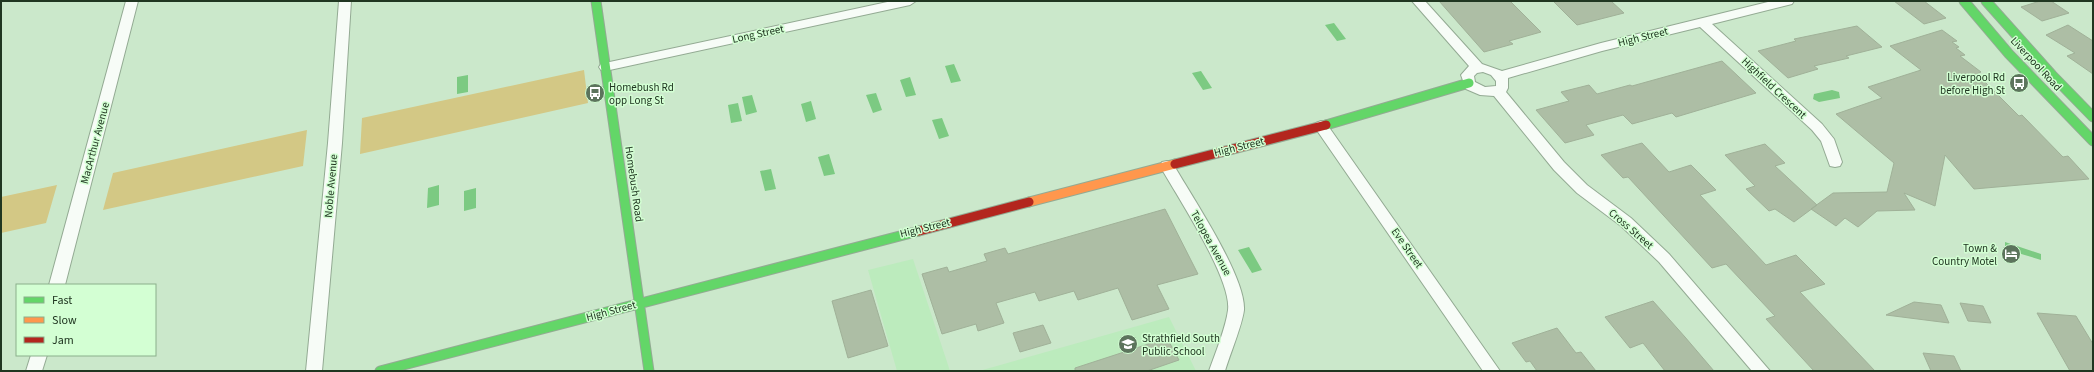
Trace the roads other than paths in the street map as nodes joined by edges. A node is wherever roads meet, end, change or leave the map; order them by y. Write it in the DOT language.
graph roads {
  1 [pos="132,1"];
  2 [pos="345,1"];
  3 [pos="596,1"];
  4 [pos="910,1"];
  5 [pos="1418,1"];
  6 [pos="1788,1"];
  7 [pos="1964,1"];
  8 [pos="1986,1"];
  9 [pos="1702,22"];
  10 [pos="605,67"];
  11 [pos="1478,68"];
  12 [pos="1500,76"];
  13 [pos="1469,83"];
  14 [pos="1498,90"];
  15 [pos="2093,116"];
  16 [pos="1321,126"];
  17 [pos="2093,141"];
  18 [pos="1835,162"];
  19 [pos="1167,166"];
  20 [pos="57,284"];
  21 [pos="640,303"];
  22 [pos="39,356"];
  23 [pos="34,371"];
  24 [pos="314,371"];
  25 [pos="380,371"];
  26 [pos="649,371"];
  27 [pos="1217,371"];
  28 [pos="1492,371"];
  29 [pos="1762,371"];
  1 -- 20 [label="street, MacArthur Avenue"];
  2 -- 24 [label="street, Noble Avenue"];
  3 -- 10 [label="main road, Homebush Road"];
  4 -- 10 [label="street, Long Street"];
  5 -- 11 [label="street"];
  6 -- 9 [label="street, High Street"];
  7 -- 17 [label="main road, Liverpool Road"];
  8 -- 15 [label="main road, Liverpool Road"];
  9 -- 12 [label="street, High Street"];
  9 -- 18 [label="street, Highfield Crescent"];
  10 -- 21 [label="main road, Homebush Road"];
  11 -- 12 [label="street"];
  11 -- 13 [label="street"];
  12 -- 14 [label="street"];
  13 -- 14 [label="street"];
  13 -- 16 [label="main road, High Street"];
  14 -- 29 [label="street, Cross Street"];
  16 -- 19 [label="main road, High Street"];
  16 -- 28 [label="street, Eve Street"];
  19 -- 21 [label="main road, High Street"];
  19 -- 27 [label="street, Telopea Avenue"];
  21 -- 25 [label="main road, High Street"];
  21 -- 26 [label="main road, Homebush Road"];
  22 -- 23 [label="street"];
}
